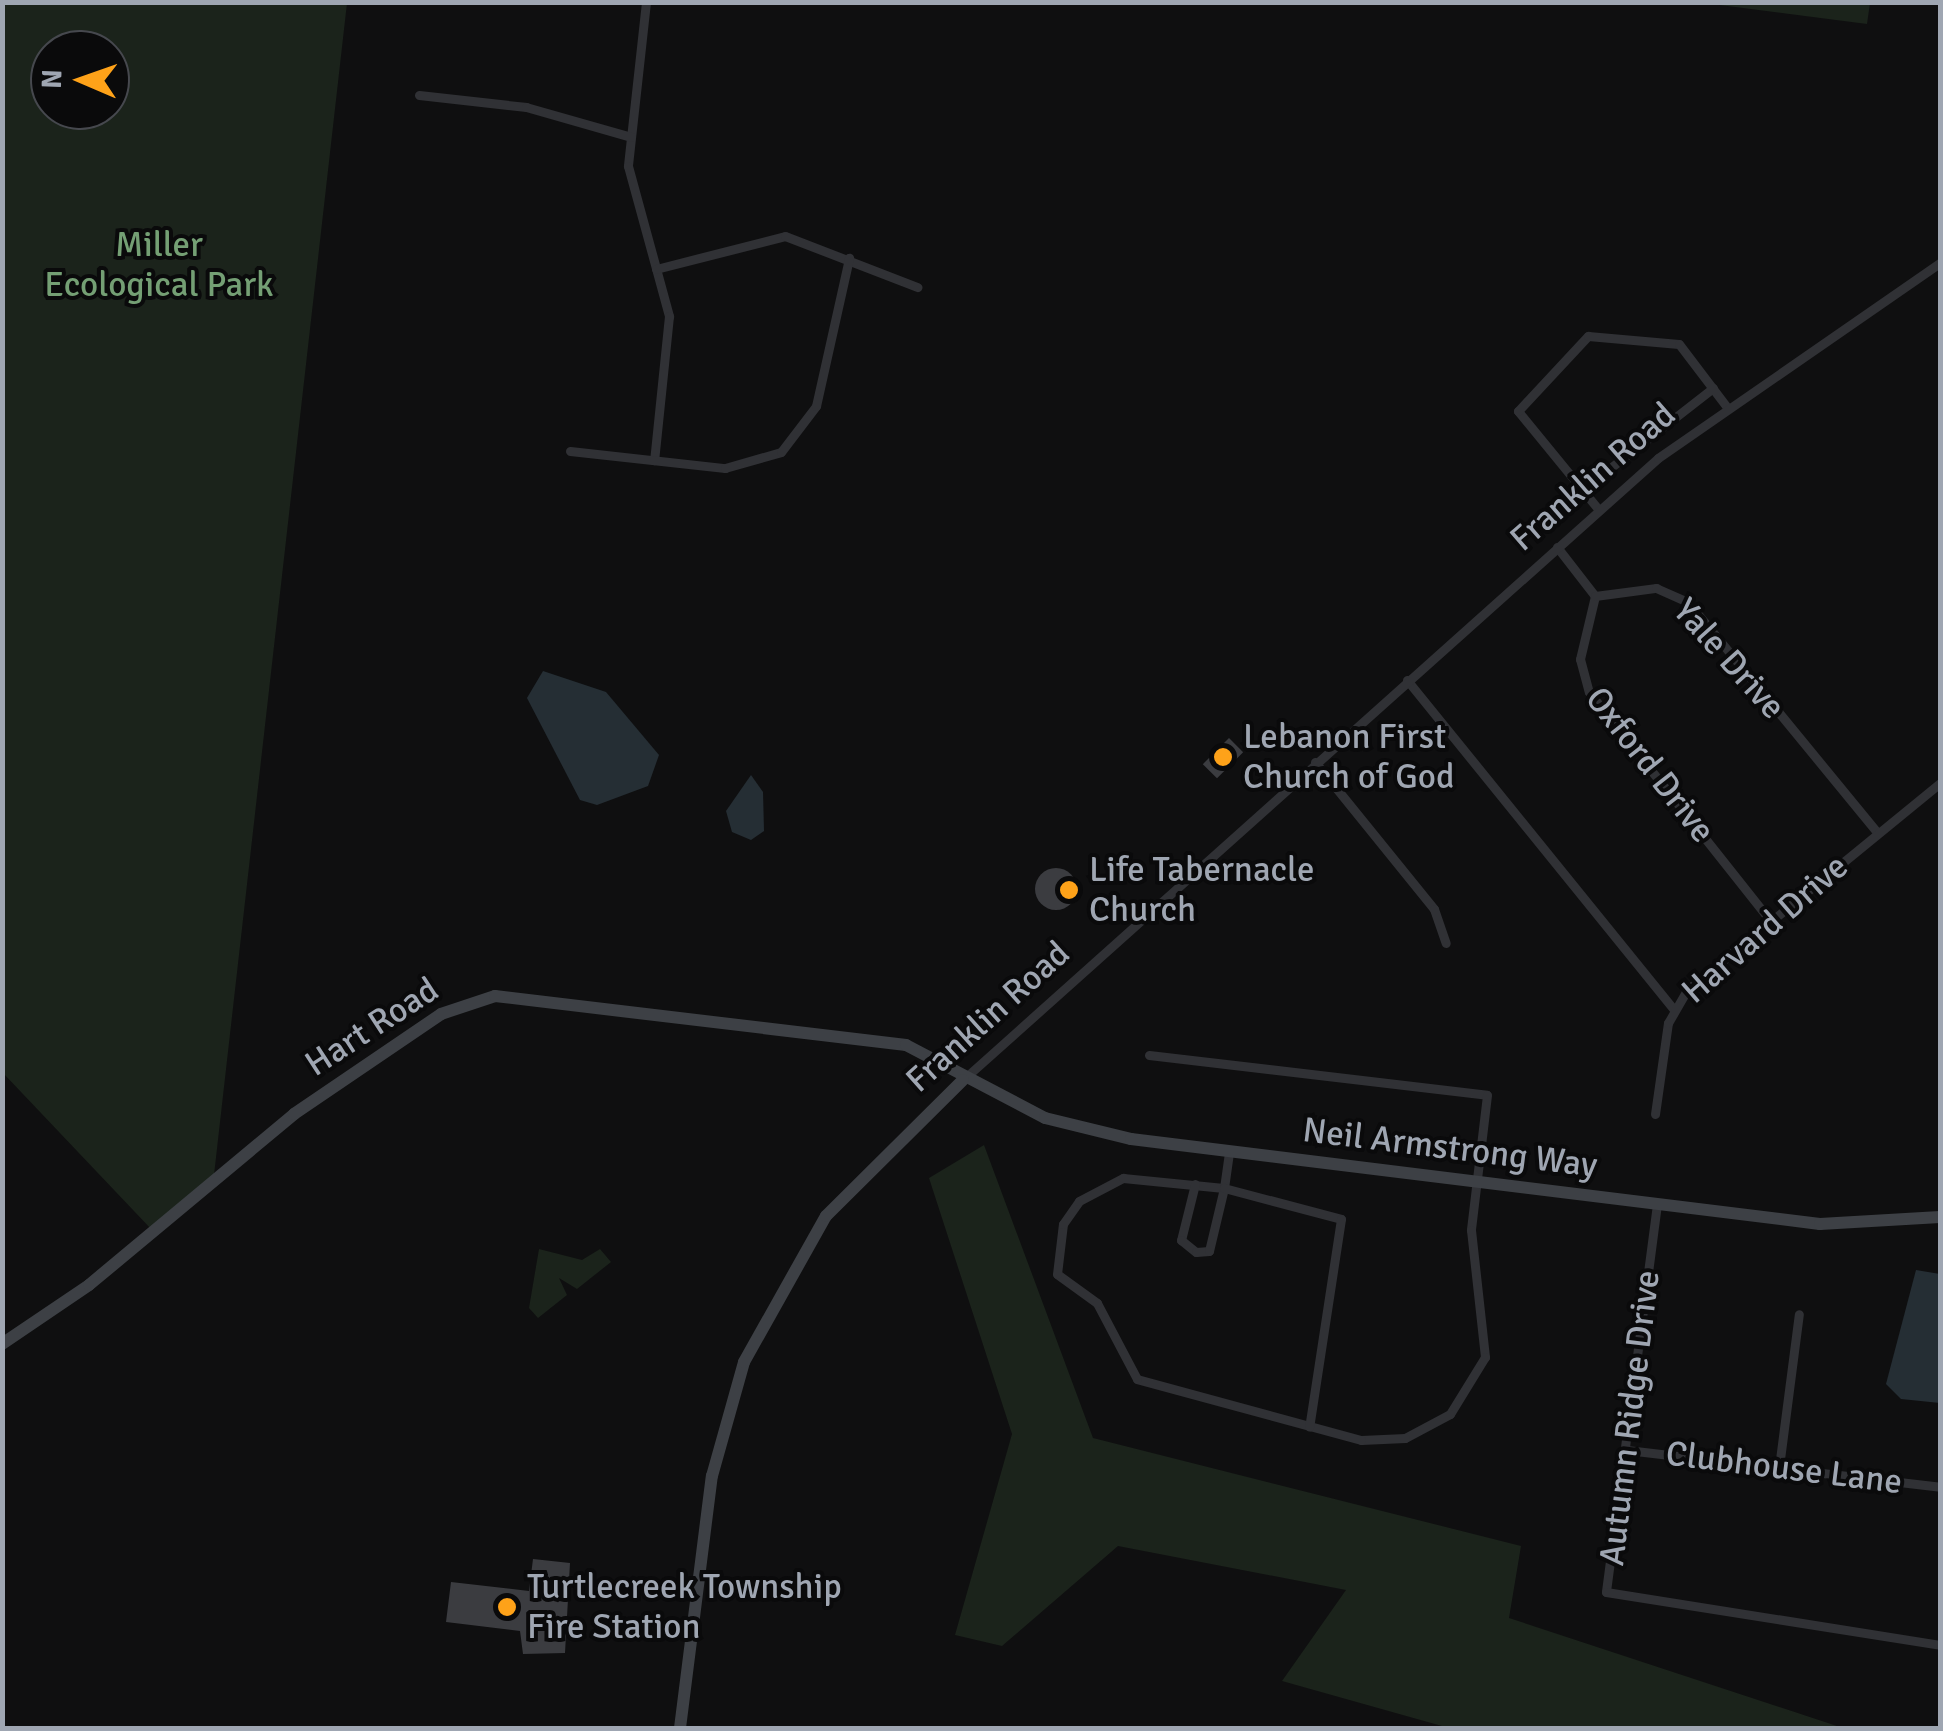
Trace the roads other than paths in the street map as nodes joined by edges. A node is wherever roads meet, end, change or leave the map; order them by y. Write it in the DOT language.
graph roads {
  1 [pos="646,2"];
  2 [pos="419,95"];
  3 [pos="630,137"];
  4 [pos="848,258"];
  5 [pos="1940,263"];
  6 [pos="656,269"];
  7 [pos="917,287"];
  8 [pos="1713,388"];
  9 [pos="1726,406"];
  10 [pos="570,451"];
  11 [pos="654,460"];
  12 [pos="1582,490"];
  13 [pos="1599,510"];
  14 [pos="1557,546"];
  15 [pos="1594,596"];
  16 [pos="1407,680"];
  17 [pos="1315,762"];
  18 [pos="1940,783"];
  19 [pos="1878,834"];
  20 [pos="1770,920"];
  21 [pos="1446,943"];
  22 [pos="1674,1010"];
  23 [pos="1148,1054"];
  24 [pos="963,1080"];
  25 [pos="1655,1114"];
  26 [pos="1230,1151"];
  27 [pos="1476,1182"];
  28 [pos="1195,1184"];
  29 [pos="1224,1188"];
  30 [pos="1657,1204"];
  31 [pos="1940,1218"];
  32 [pos="1799,1314"];
  33 [pos="2,1344"];
  34 [pos="1309,1427"];
  35 [pos="1627,1450"];
  36 [pos="1779,1468"];
  37 [pos="1940,1487"];
  38 [pos="1940,1645"];
  39 [pos="680,1728"];
  1 -- 3 [label="street"];
  2 -- 3 [label="street"];
  3 -- 6 [label="street"];
  4 -- 6 [label="street"];
  4 -- 7 [label="street"];
  4 -- 11 [label="street"];
  5 -- 9 [label="street, Franklin Road"];
  6 -- 11 [label="street"];
  8 -- 9 [label="street"];
  8 -- 12 [label="street"];
  8 -- 12 [label="street"];
  9 -- 13 [label="street, Franklin Road"];
  10 -- 11 [label="street"];
  12 -- 13 [label="street"];
  13 -- 14 [label="street, Franklin Road"];
  14 -- 15 [label="street"];
  14 -- 16 [label="street, Franklin Road"];
  15 -- 19 [label="street, Yale Drive"];
  15 -- 20 [label="street, Oxford Drive"];
  16 -- 17 [label="street, Franklin Road"];
  16 -- 22 [label="street"];
  17 -- 21 [label="street"];
  17 -- 24 [label="street, Franklin Road"];
  18 -- 19 [label="street, Harvard Drive"];
  19 -- 20 [label="street, Harvard Drive"];
  20 -- 22 [label="street, Harvard Drive"];
  22 -- 25 [label="street, Harvard Drive"];
  23 -- 27 [label="street"];
  24 -- 26 [label="main road, Neil Armstrong Way"];
  24 -- 33 [label="main road, Hart Road"];
  24 -- 39 [label="main road, Franklin Road"];
  26 -- 27 [label="main road, Neil Armstrong Way"];
  26 -- 29 [label="street"];
  27 -- 30 [label="main road, Neil Armstrong Way"];
  27 -- 34 [label="street"];
  28 -- 29 [label="street"];
  28 -- 29 [label="street"];
  28 -- 34 [label="street"];
  29 -- 34 [label="street"];
  30 -- 31 [label="main road, Neil Armstrong Way"];
  30 -- 35 [label="street, Autumn Ridge Drive"];
  32 -- 36 [label="street"];
  35 -- 36 [label="street, Clubhouse Lane"];
  35 -- 38 [label="street, Autumn Ridge Drive"];
  36 -- 37 [label="street, Clubhouse Lane"];
}
